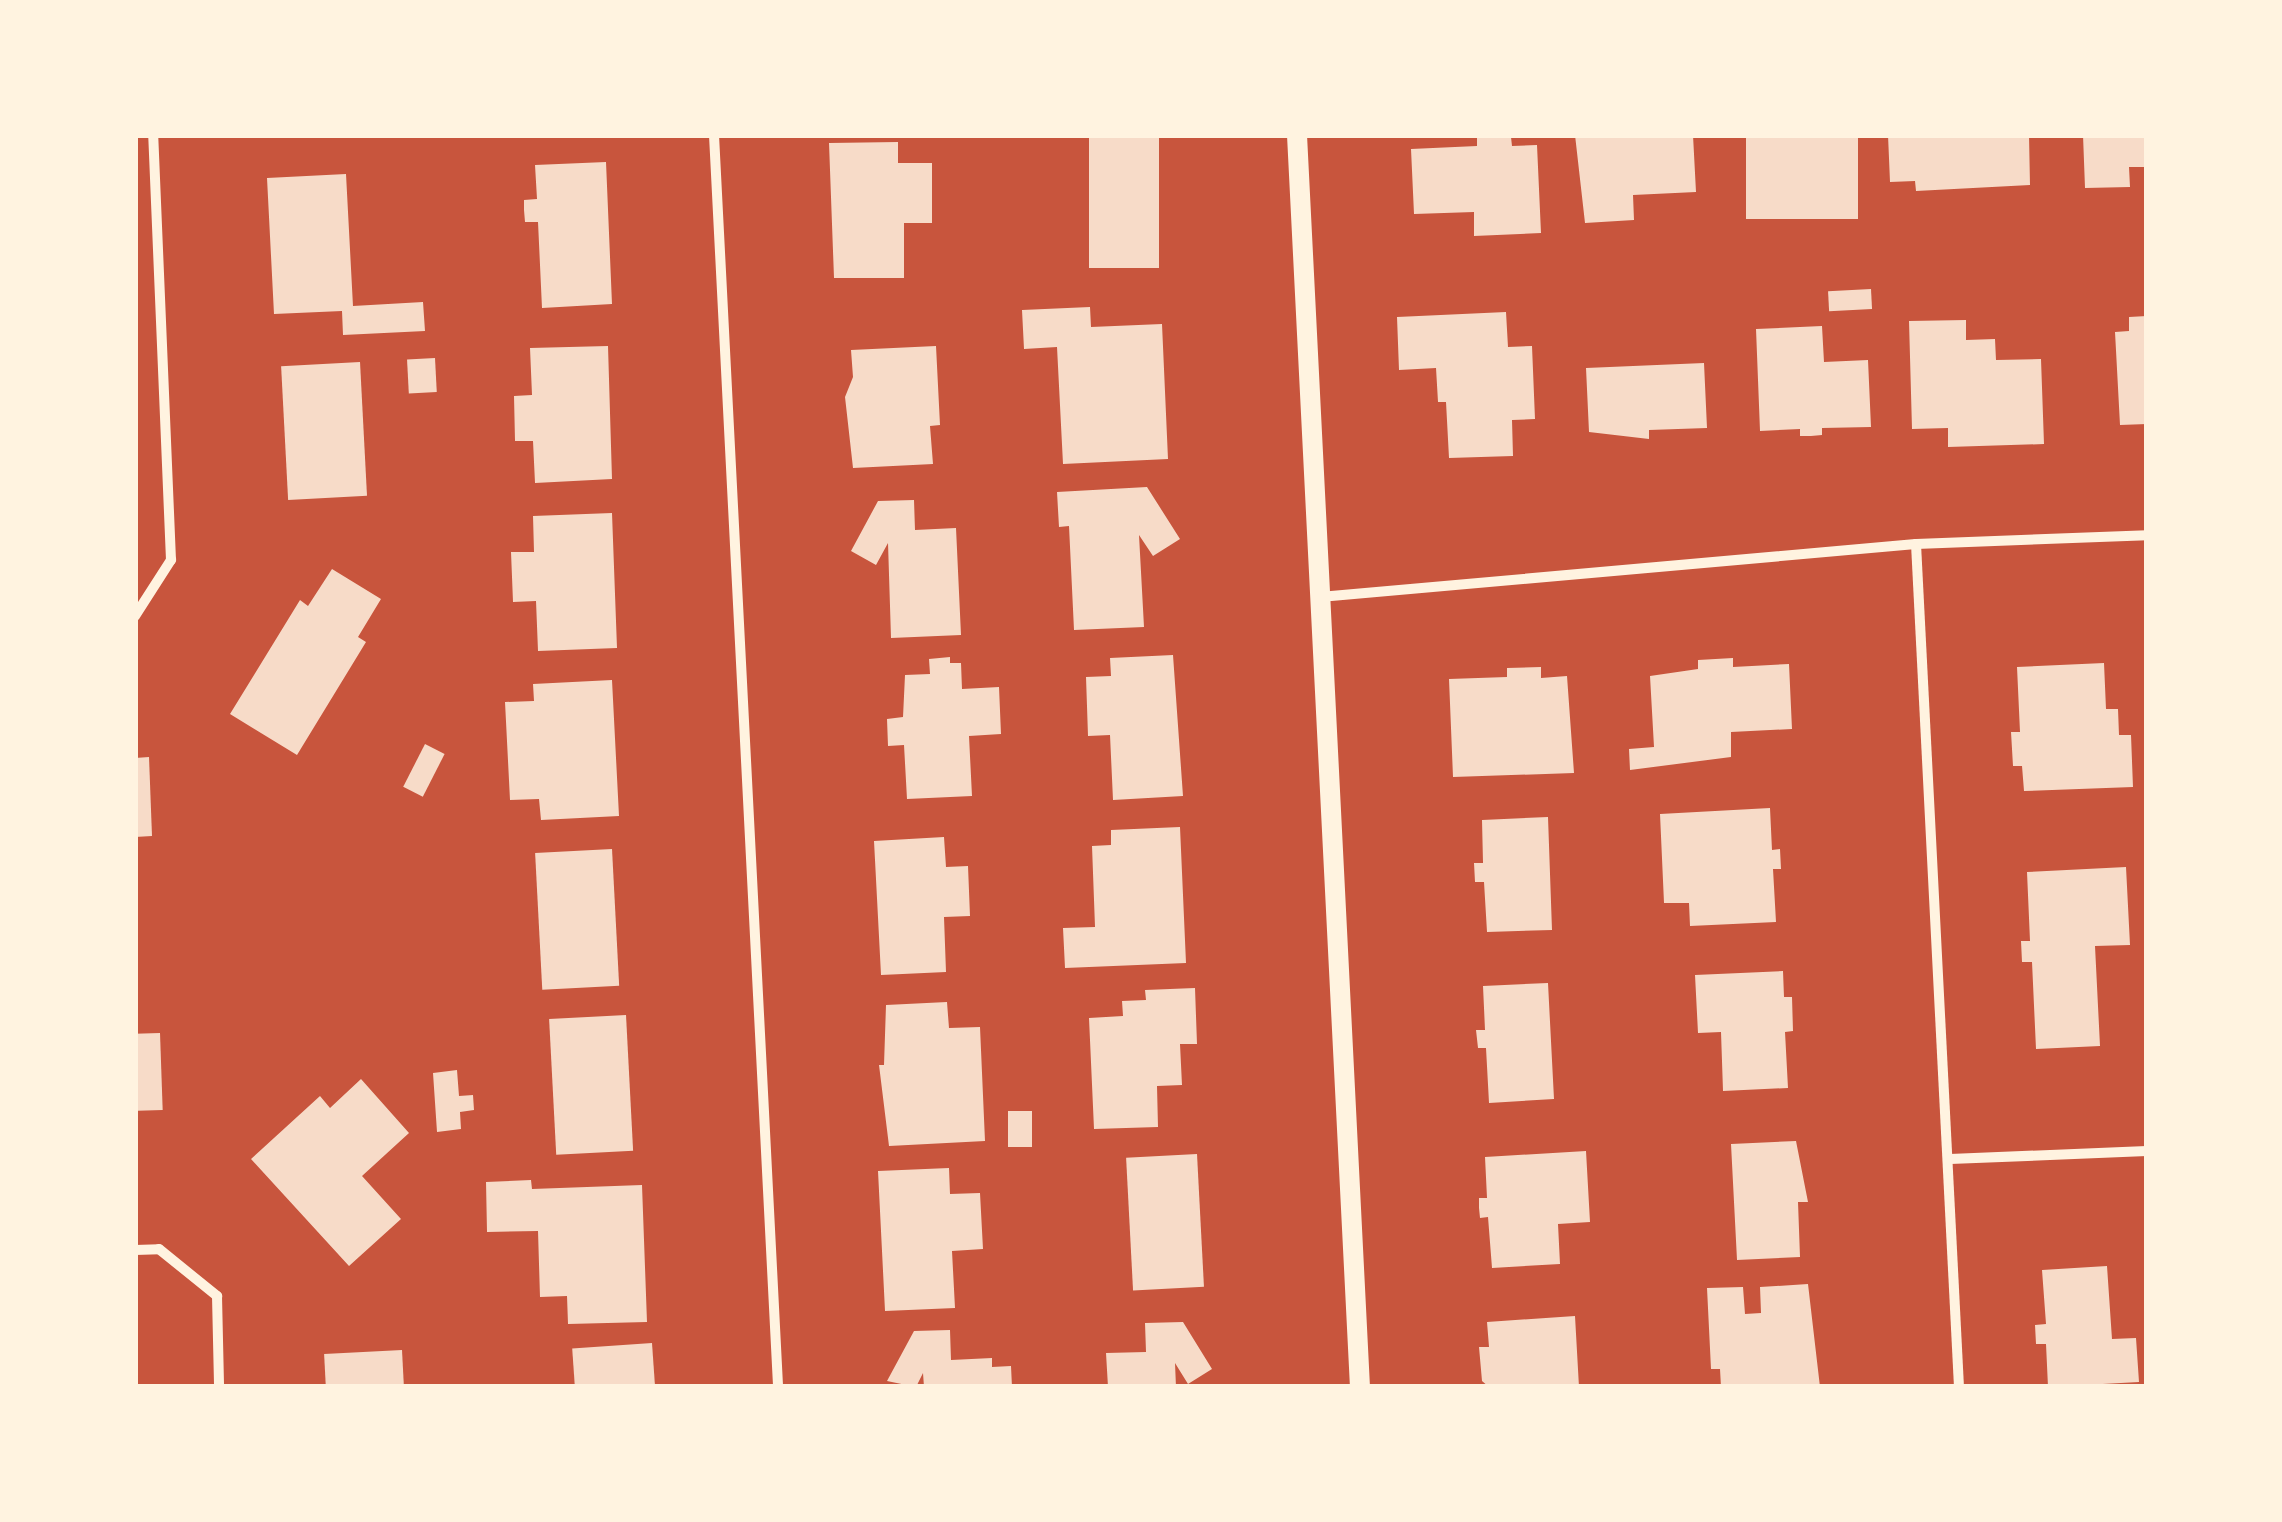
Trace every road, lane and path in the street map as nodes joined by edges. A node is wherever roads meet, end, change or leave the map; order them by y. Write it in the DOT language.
graph roads {
  1 [pos="153,135"];
  2 [pos="714,135"];
  3 [pos="1297,135"];
  4 [pos="2147,536"];
  5 [pos="1916,544"];
  6 [pos="1320,597"];
  7 [pos="135,616"];
  8 [pos="2147,1150"];
  9 [pos="1950,1160"];
  10 [pos="135,1250"];
  11 [pos="219,1387"];
  12 [pos="778,1387"];
  13 [pos="1360,1387"];
  14 [pos="1959,1387"];
  1 -- 7 [label="street"];
  2 -- 12 [label="street"];
  3 -- 6 [label="main road"];
  4 -- 5 [label="street"];
  5 -- 6 [label="street"];
  5 -- 9 [label="street"];
  6 -- 13 [label="main road"];
  8 -- 9 [label="street"];
  9 -- 14 [label="street"];
  10 -- 11 [label="street"];
}
